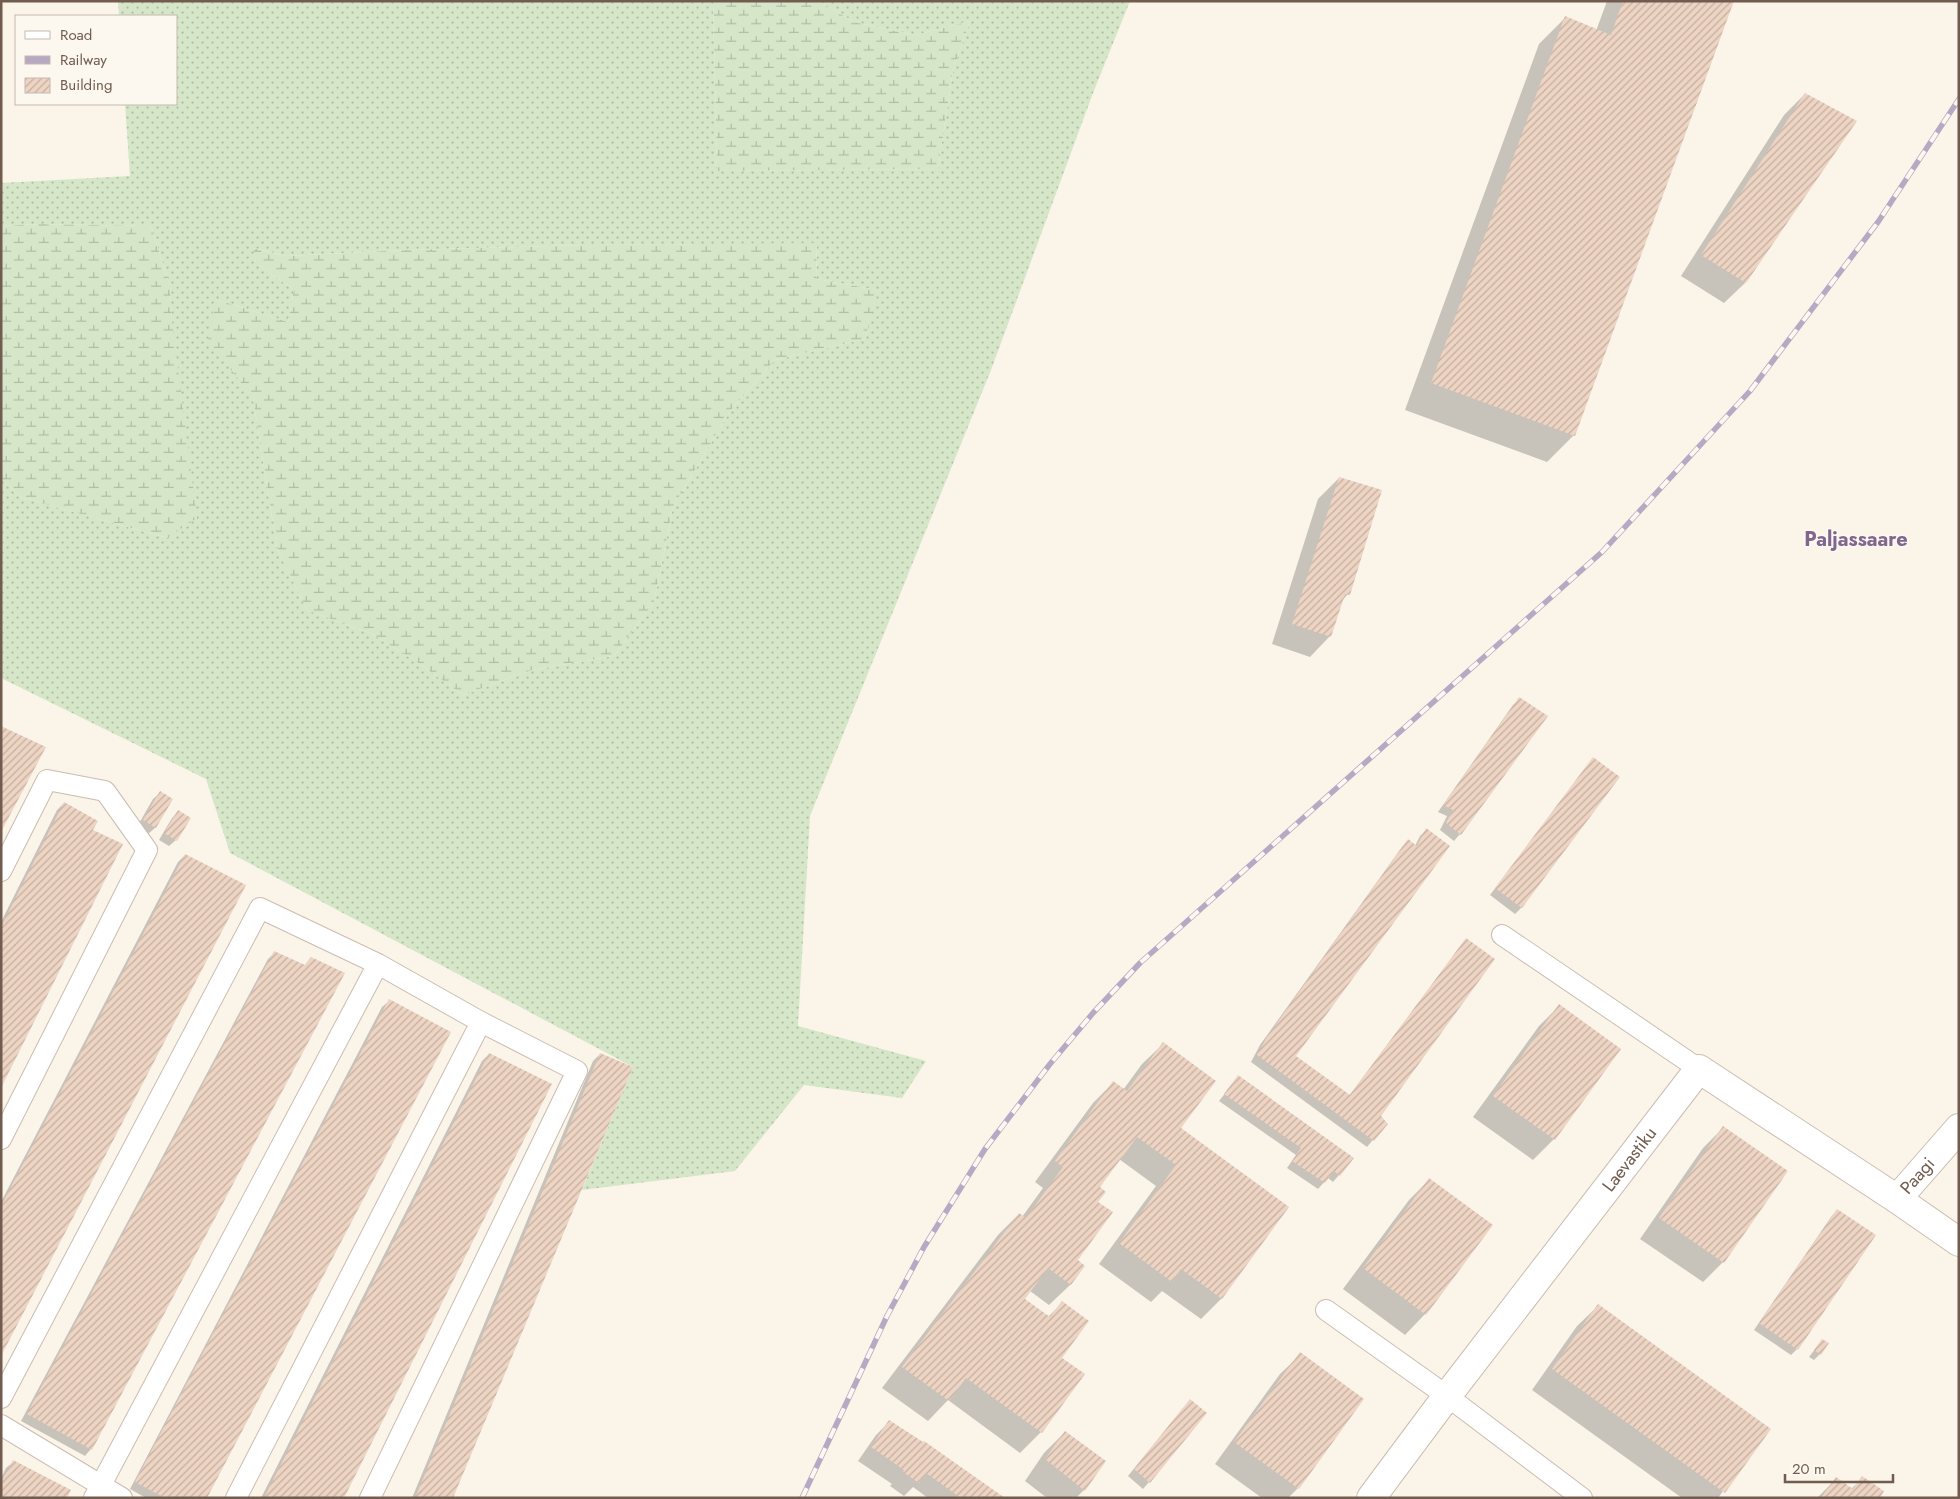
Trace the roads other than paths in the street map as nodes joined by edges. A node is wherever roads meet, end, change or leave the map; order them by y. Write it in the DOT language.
graph roads {
  1 [pos="1,871"];
  2 [pos="1502,935"];
  3 [pos="378,964"];
  4 [pos="481,1022"];
  5 [pos="1698,1069"];
  6 [pos="1959,1128"];
  7 [pos="1,1139"];
  8 [pos="1897,1199"];
  9 [pos="1959,1242"];
  10 [pos="1326,1310"];
  11 [pos="1447,1396"];
  12 [pos="1,1398"];
  13 [pos="1,1425"];
  14 [pos="97,1491"];
  15 [pos="122,1498"];
  16 [pos="236,1498"];
  17 [pos="370,1498"];
  18 [pos="1371,1498"];
  19 [pos="1582,1498"];
  1 -- 7 [label="lane"];
  2 -- 5 [label="lane"];
  3 -- 4 [label="lane"];
  3 -- 12 [label="lane"];
  3 -- 14 [label="lane"];
  4 -- 16 [label="lane"];
  4 -- 17 [label="lane"];
  5 -- 8 [label="street"];
  5 -- 11 [label="street, Laevastiku"];
  6 -- 8 [label="street, Paagi"];
  8 -- 9 [label="street"];
  10 -- 11 [label="lane"];
  11 -- 18 [label="street, Laevastiku"];
  11 -- 19 [label="lane"];
  13 -- 14 [label="lane"];
  14 -- 15 [label="lane"];
}
